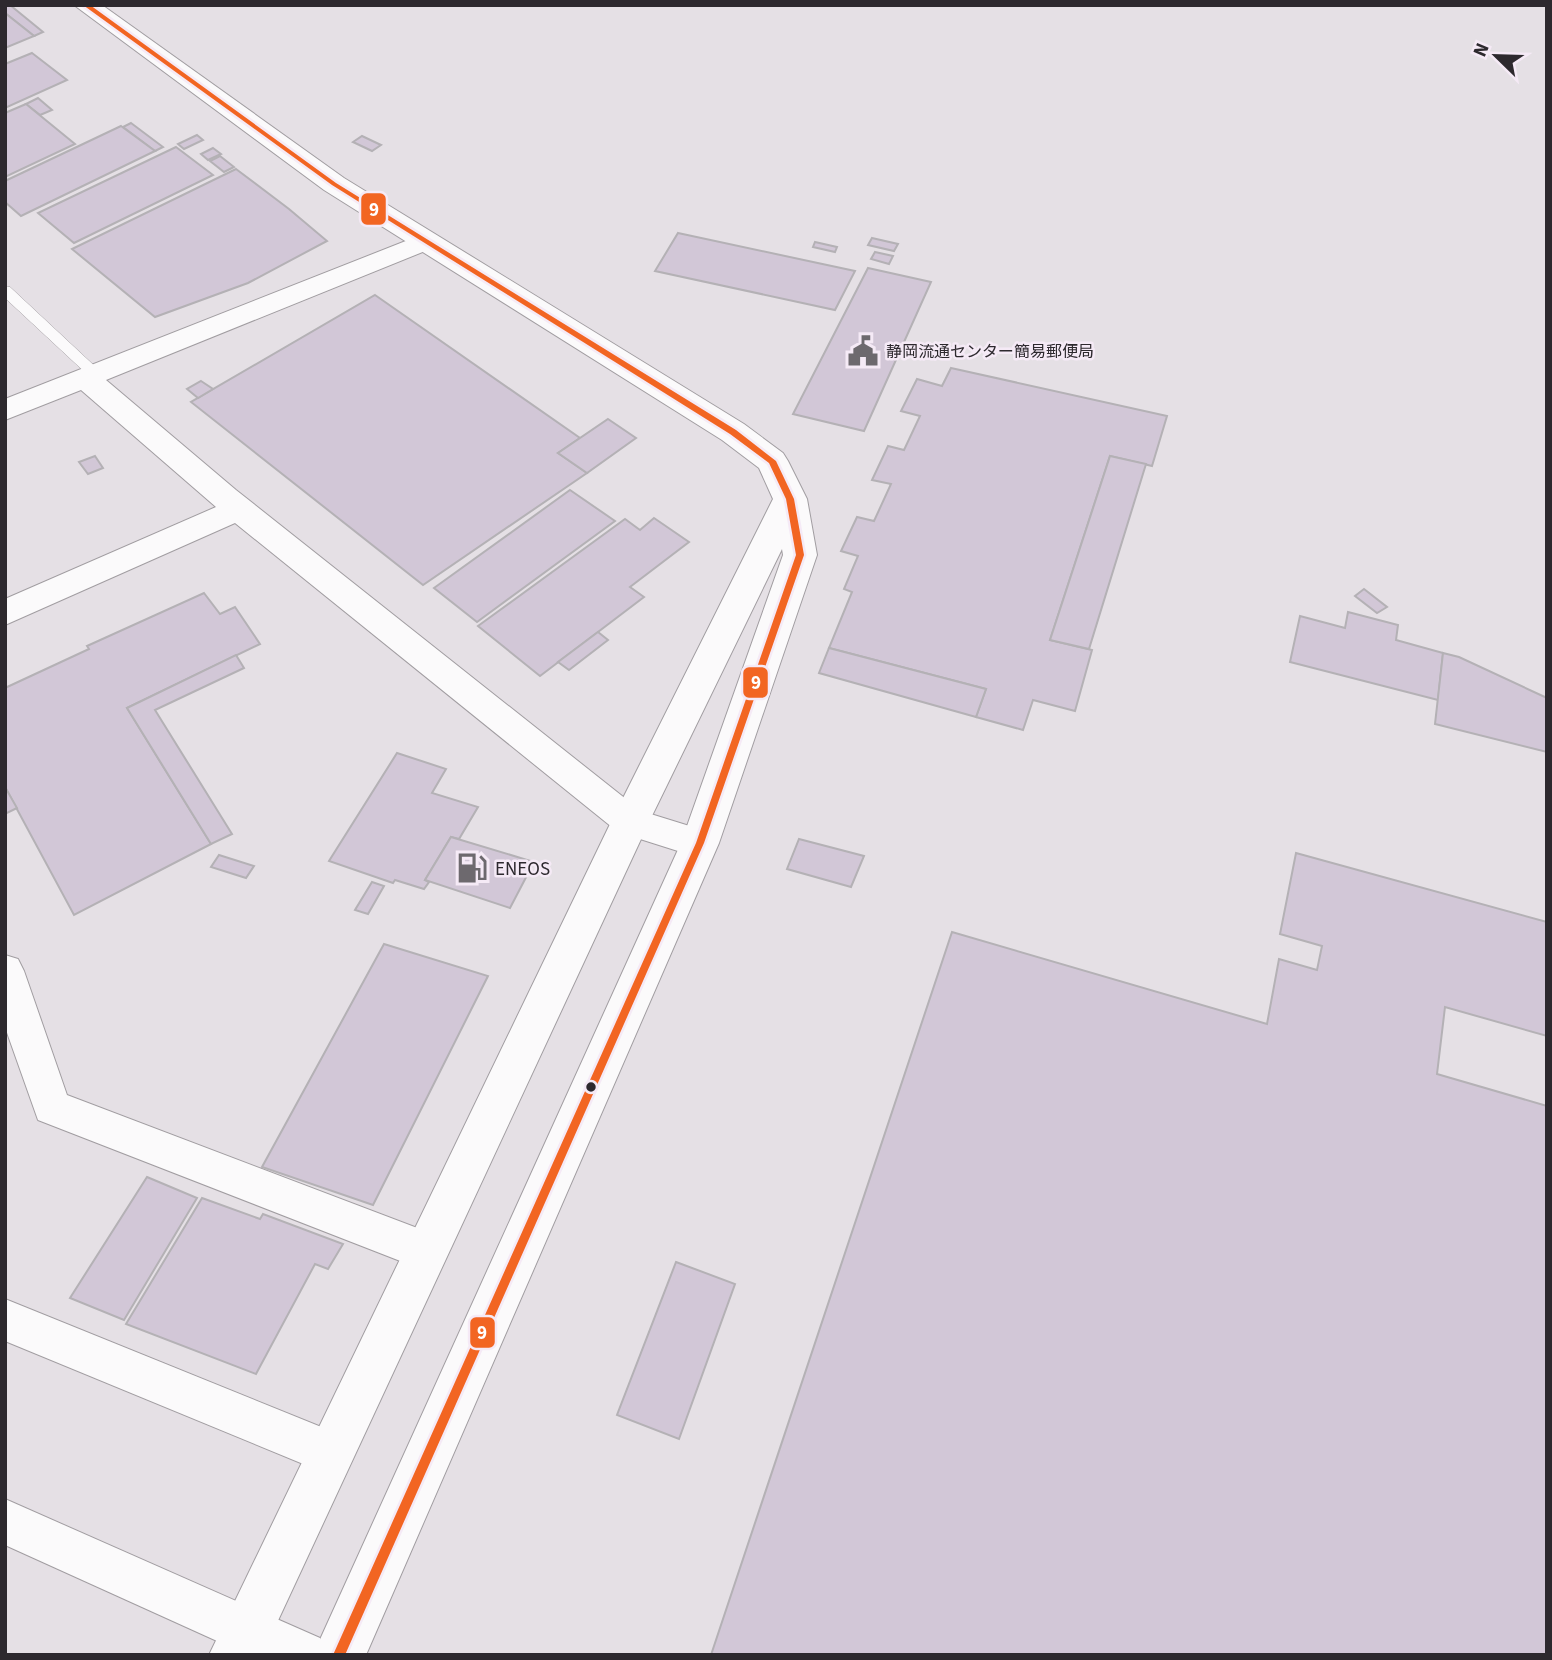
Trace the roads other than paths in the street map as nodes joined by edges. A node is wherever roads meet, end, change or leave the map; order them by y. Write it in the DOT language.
graph roads {
  1 [pos="86,5"];
  2 [pos="426,241"];
  3 [pos="5,290"];
  4 [pos="90,376"];
  5 [pos="5,410"];
  6 [pos="790,499"];
  7 [pos="239,509"];
  8 [pos="5,613"];
  9 [pos="629,822"];
  10 [pos="700,843"];
  11 [pos="5,971"];
  12 [pos="426,1251"];
  13 [pos="5,1320"];
  14 [pos="330,1453"];
  15 [pos="5,1522"];
  16 [pos="241,1643"];
  17 [pos="303,1655"];
  18 [pos="339,1655"];
  1 -- 2 [label="street"];
  2 -- 4 [label="street"];
  2 -- 6 [label="street"];
  3 -- 4 [label="lane"];
  4 -- 5 [label="street"];
  4 -- 7 [label="street"];
  6 -- 9 [label="street"];
  6 -- 10 [label="street"];
  7 -- 8 [label="street"];
  7 -- 9 [label="street"];
  9 -- 10 [label="street"];
  9 -- 12 [label="street"];
  10 -- 18 [label="street"];
  11 -- 12 [label="street"];
  12 -- 14 [label="street"];
  13 -- 14 [label="street"];
  14 -- 16 [label="street"];
  15 -- 16 [label="street"];
  16 -- 17 [label="street"];
}
